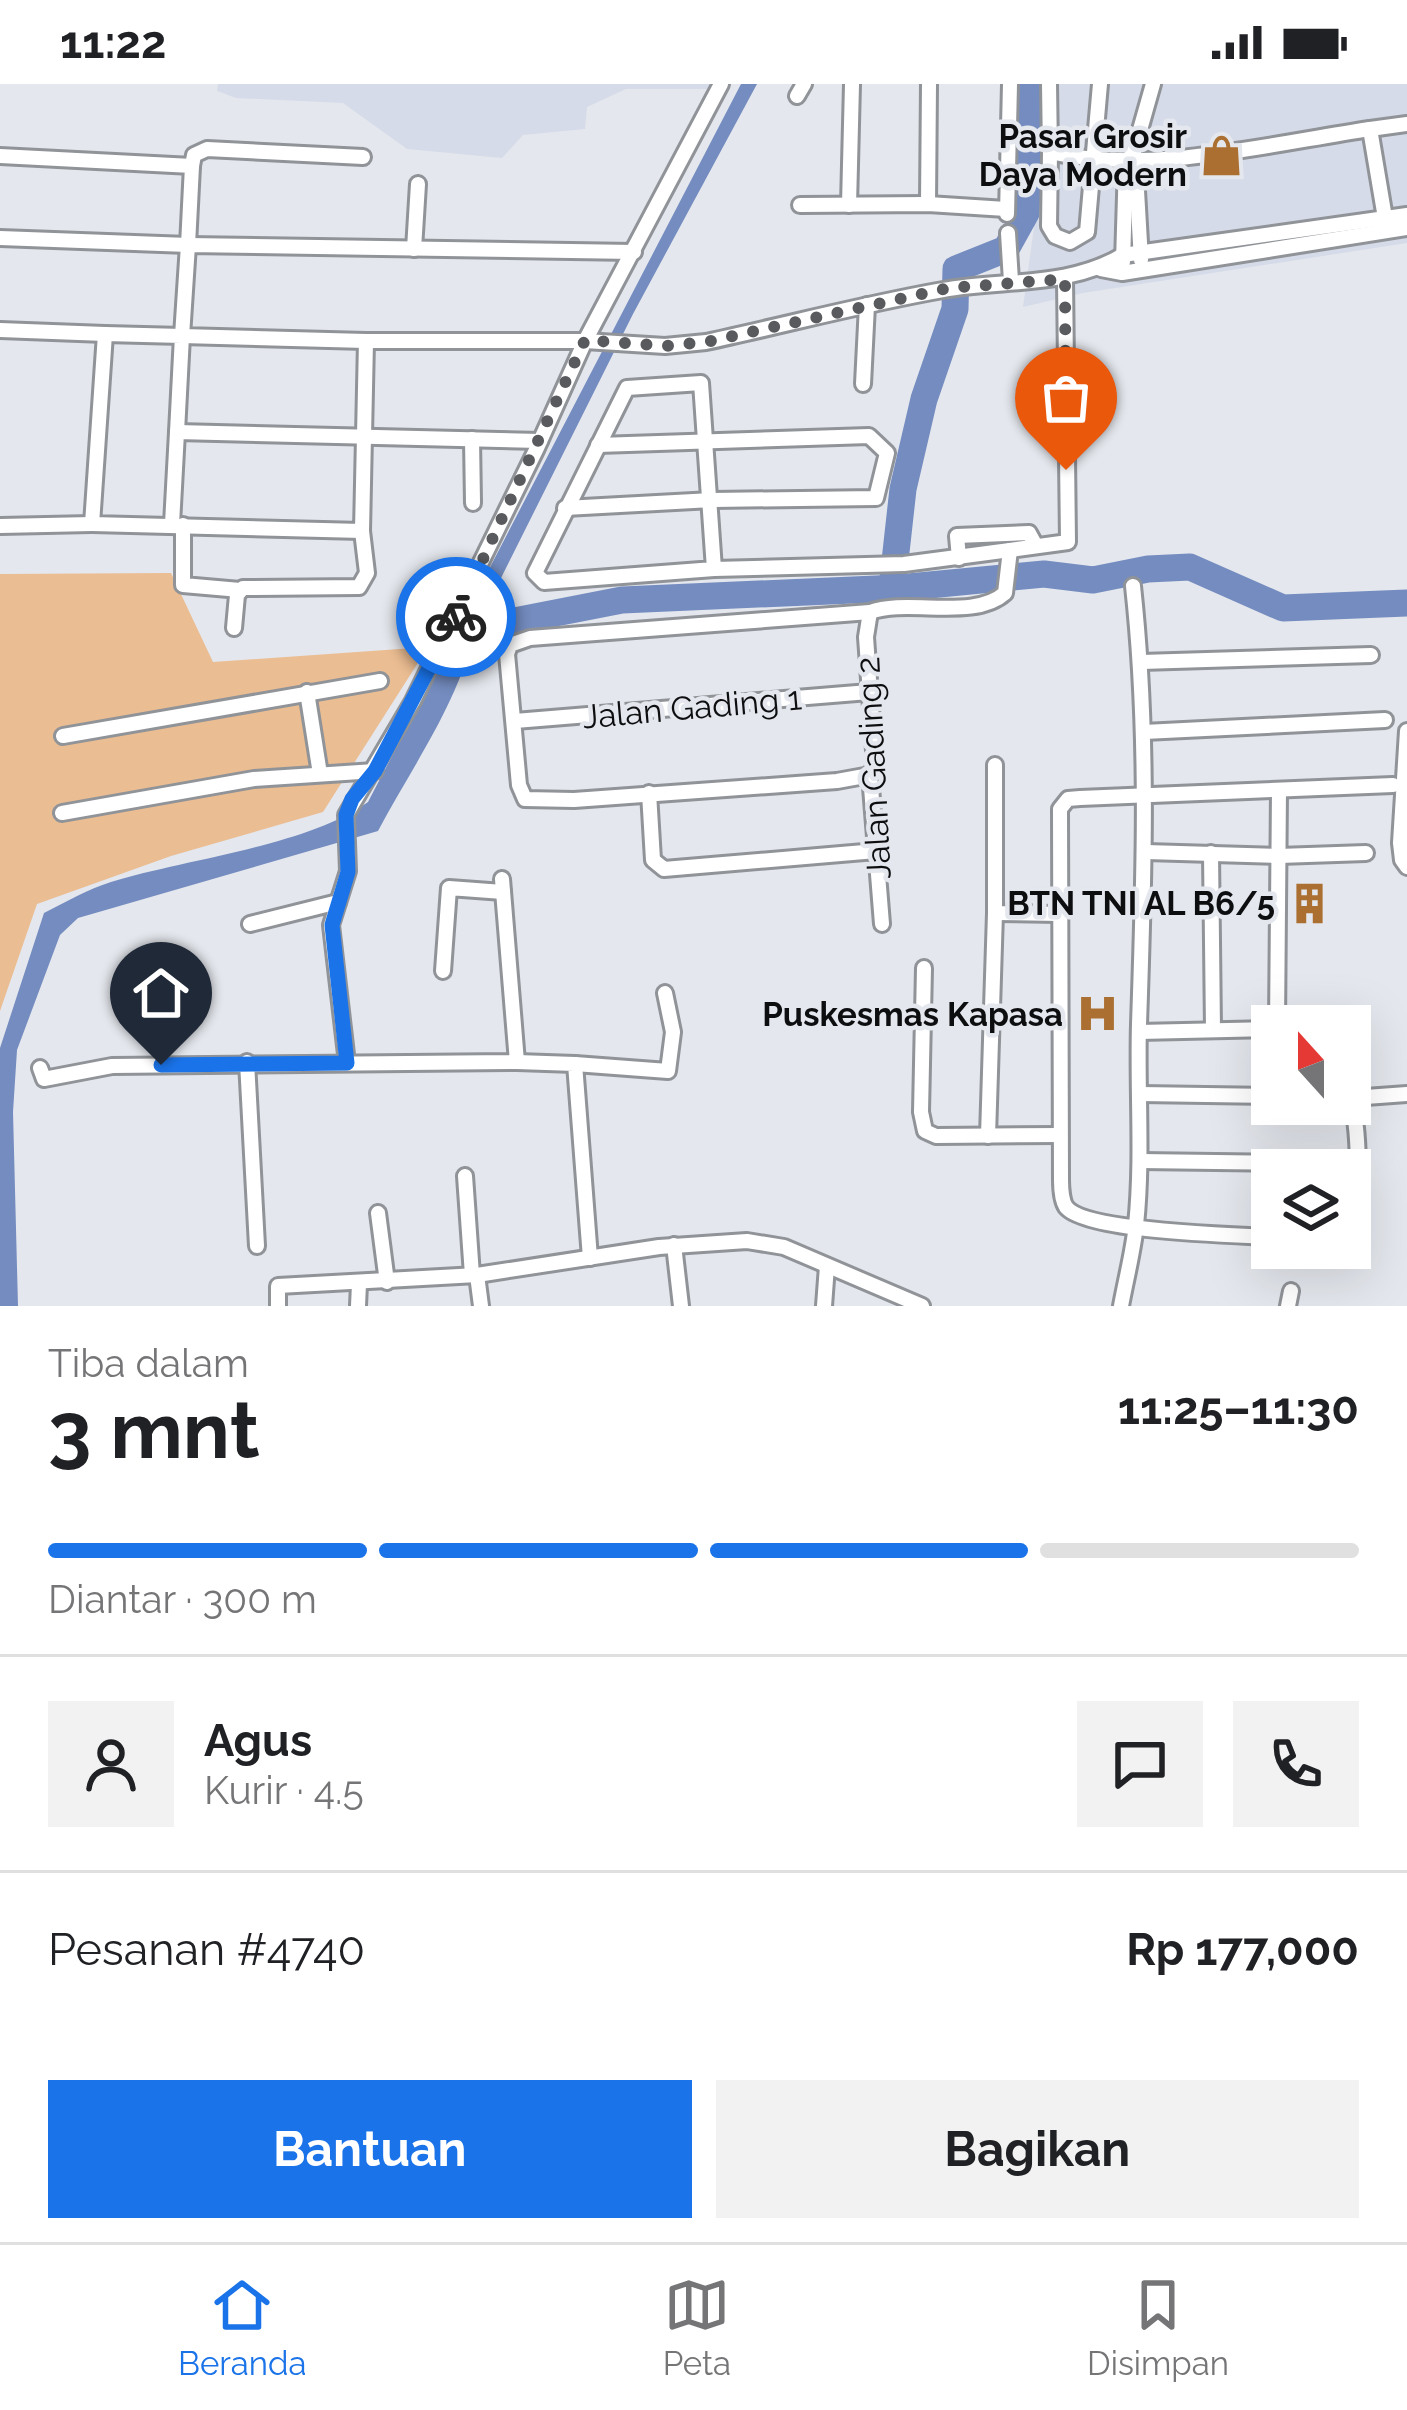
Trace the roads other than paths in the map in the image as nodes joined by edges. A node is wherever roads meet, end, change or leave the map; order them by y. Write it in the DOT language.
graph roads {
  1 [pos="722,84"];
  2 [pos="852,84"];
  3 [pos="929,84"];
  4 [pos="1010,84"];
  5 [pos="1049,84"];
  6 [pos="1100,84"];
  7 [pos="1153,84"];
  8 [pos="1407,124"];
  9 [pos="1370,129"];
  10 [pos="1050,152"];
  11 [pos="0,156"];
  12 [pos="363,158"];
  13 [pos="1132,159"];
  14 [pos="1096,160"];
  15 [pos="192,166"];
  16 [pos="418,184"];
  17 [pos="928,204"];
  18 [pos="850,205"];
  19 [pos="800,206"];
  20 [pos="1407,214"];
  21 [pos="1385,218"];
  22 [pos="1407,228"];
  23 [pos="1008,232"];
  24 [pos="0,238"];
  25 [pos="188,245"];
  26 [pos="414,249"];
  27 [pos="634,252"];
  28 [pos="1141,253"];
  29 [pos="1124,255"];
  30 [pos="1101,269"];
  31 [pos="1141,270"];
  32 [pos="1122,273"];
  33 [pos="1065,279"];
  34 [pos="1011,281"];
  35 [pos="866,305"];
  36 [pos="0,330"];
  37 [pos="105,334"];
  38 [pos="182,336"];
  39 [pos="366,341"];
  40 [pos="592,341"];
  41 [pos="863,384"];
  42 [pos="177,432"];
  43 [pos="361,437"];
  44 [pos="472,439"];
  45 [pos="540,441"];
  46 [pos="707,441"];
  47 [pos="598,445"];
  48 [pos="712,500"];
  49 [pos="473,503"];
  50 [pos="565,508"];
  51 [pos="92,524"];
  52 [pos="178,525"];
  53 [pos="0,526"];
  54 [pos="362,531"];
  55 [pos="1035,544"];
  56 [pos="1010,557"];
  57 [pos="958,558"];
  58 [pos="714,569"];
  59 [pos="1133,586"];
  60 [pos="239,590"];
  61 [pos="870,613"];
  62 [pos="234,628"];
  63 [pos="1371,655"];
  64 [pos="1141,662"];
  65 [pos="380,681"];
  66 [pos="308,692"];
  67 [pos="869,692"];
  68 [pos="1385,720"];
  69 [pos="515,721"];
  70 [pos="1144,731"];
  71 [pos="1407,731"];
  72 [pos="64,736"];
  73 [pos="995,766"];
  74 [pos="375,771"];
  75 [pos="320,774"];
  76 [pos="870,775"];
  77 [pos="1394,785"];
  78 [pos="1279,790"];
  79 [pos="649,793"];
  80 [pos="1144,796"];
  81 [pos="62,813"];
  82 [pos="876,850"];
  83 [pos="1146,852"];
  84 [pos="1211,853"];
  85 [pos="1366,853"];
  86 [pos="1279,856"];
  87 [pos="1407,867"];
  88 [pos="338,902"];
  89 [pos="994,914"];
  90 [pos="1059,914"];
  91 [pos="882,924"];
  92 [pos="250,925"];
  93 [pos="924,968"];
  94 [pos="443,970"];
  95 [pos="664,993"];
  96 [pos="1276,1005"];
  97 [pos="1251,1029"];
  98 [pos="1213,1030"];
  99 [pos="1139,1032"];
  100 [pos="517,1061"];
  101 [pos="247,1062"];
  102 [pos="347,1063"];
  103 [pos="575,1064"];
  104 [pos="40,1068"];
  105 [pos="1140,1094"];
  106 [pos="1407,1094"];
  107 [pos="1371,1095"];
  108 [pos="1251,1096"];
  109 [pos="1060,1135"];
  110 [pos="988,1136"];
  111 [pos="1140,1161"];
  112 [pos="1251,1163"];
  113 [pos="465,1176"];
  114 [pos="379,1214"];
  115 [pos="1136,1229"];
  116 [pos="1251,1236"];
  117 [pos="674,1245"];
  118 [pos="257,1246"];
  119 [pos="590,1258"];
  120 [pos="827,1266"];
  121 [pos="475,1275"];
  122 [pos="387,1282"];
  123 [pos="359,1284"];
  124 [pos="917,1305"];
  125 [pos="278,1306"];
  126 [pos="358,1306"];
  127 [pos="481,1306"];
  128 [pos="681,1306"];
  129 [pos="824,1306"];
  130 [pos="1121,1306"];
  1 -- 27 [label="street"];
  2 -- 18 [label="street"];
  3 -- 17 [label="street"];
  4 -- 17 [label="street"];
  5 -- 10 [label="street"];
  6 -- 14 [label="street"];
  7 -- 13 [label="street"];
  8 -- 9 [label="street"];
  9 -- 13 [label="street"];
  9 -- 21 [label="street"];
  10 -- 14 [label="street"];
  10 -- 14 [label="street"];
  11 -- 15 [label="street"];
  12 -- 15 [label="street"];
  13 -- 14 [label="street"];
  13 -- 28 [label="street"];
  13 -- 29 [label="street"];
  15 -- 25 [label="street"];
  16 -- 26 [label="street"];
  17 -- 18 [label="street"];
  18 -- 19 [label="street"];
  20 -- 21 [label="street"];
  21 -- 28 [label="street"];
  22 -- 31 [label="street"];
  23 -- 34 [label="street"];
  24 -- 25 [label="street"];
  25 -- 26 [label="street"];
  25 -- 38 [label="street"];
  26 -- 27 [label="street"];
  27 -- 40 [label="street"];
  28 -- 29 [label="street"];
  28 -- 31 [label="street"];
  29 -- 30 [label="street"];
  29 -- 32 [label="street"];
  30 -- 32 [label="street"];
  30 -- 33 [label="street"];
  31 -- 32 [label="street"];
  33 -- 34 [label="street"];
  33 -- 55 [label="street"];
  34 -- 35 [label="street"];
  35 -- 40 [label="street"];
  35 -- 41 [label="street"];
  36 -- 37 [label="street"];
  37 -- 38 [label="street"];
  37 -- 51 [label="street"];
  38 -- 39 [label="street"];
  38 -- 42 [label="street"];
  39 -- 40 [label="street"];
  39 -- 43 [label="street"];
  40 -- 45 [label="street"];
  42 -- 43 [label="street"];
  42 -- 52 [label="street"];
  43 -- 44 [label="street"];
  43 -- 54 [label="street"];
  44 -- 45 [label="street"];
  44 -- 49 [label="street"];
  45 -- 74 [label="street"];
  46 -- 47 [label="street"];
  46 -- 47 [label="street"];
  46 -- 48 [label="street"];
  46 -- 48 [label="street"];
  47 -- 50 [label="street"];
  48 -- 50 [label="street"];
  48 -- 58 [label="street"];
  50 -- 58 [label="street"];
  51 -- 52 [label="street"];
  51 -- 53 [label="street"];
  52 -- 54 [label="street"];
  52 -- 60 [label="street"];
  54 -- 60 [label="street"];
  55 -- 56 [label="street"];
  55 -- 57 [label="street"];
  56 -- 57 [label="street"];
  56 -- 61 [label="street"];
  57 -- 58 [label="street"];
  59 -- 64 [label="street"];
  60 -- 62 [label="street"];
  61 -- 67 [label="street, Jalan Gading 2"];
  61 -- 69 [label="street"];
  63 -- 64 [label="street"];
  64 -- 70 [label="street"];
  65 -- 66 [label="street"];
  66 -- 72 [label="street"];
  66 -- 75 [label="street"];
  67 -- 69 [label="street, Jalan Gading 1"];
  67 -- 76 [label="street, Jalan Gading 2"];
  68 -- 70 [label="street"];
  69 -- 79 [label="street"];
  70 -- 80 [label="street"];
  71 -- 87 [label="street"];
  73 -- 89 [label="street"];
  74 -- 75 [label="street"];
  74 -- 88 [label="street"];
  75 -- 81 [label="street"];
  76 -- 79 [label="street"];
  76 -- 82 [label="street, Jalan Gading 2"];
  77 -- 78 [label="street"];
  78 -- 80 [label="street"];
  78 -- 86 [label="street"];
  79 -- 82 [label="street"];
  80 -- 83 [label="street"];
  80 -- 90 [label="street"];
  82 -- 91 [label="street, Jalan Gading 2"];
  83 -- 84 [label="street"];
  83 -- 99 [label="street"];
  84 -- 86 [label="street"];
  84 -- 98 [label="street"];
  85 -- 86 [label="street"];
  86 -- 96 [label="street"];
  88 -- 92 [label="street"];
  88 -- 102 [label="street"];
  89 -- 90 [label="street"];
  89 -- 110 [label="street"];
  90 -- 109 [label="street"];
  93 -- 110 [label="street"];
  94 -- 100 [label="street"];
  95 -- 103 [label="street"];
  97 -- 98 [label="street"];
  98 -- 99 [label="street"];
  99 -- 105 [label="street"];
  100 -- 102 [label="street"];
  100 -- 103 [label="street"];
  101 -- 102 [label="street"];
  101 -- 104 [label="street"];
  101 -- 118 [label="street"];
  103 -- 119 [label="street"];
  105 -- 108 [label="street"];
  105 -- 111 [label="street"];
  106 -- 107 [label="street"];
  109 -- 110 [label="street"];
  109 -- 115 [label="street"];
  111 -- 112 [label="street"];
  111 -- 115 [label="street"];
  113 -- 121 [label="street"];
  114 -- 122 [label="street"];
  115 -- 116 [label="street"];
  115 -- 130 [label="street"];
  117 -- 119 [label="street"];
  117 -- 120 [label="street"];
  117 -- 128 [label="street"];
  119 -- 121 [label="street"];
  120 -- 124 [label="street"];
  120 -- 129 [label="street"];
  121 -- 122 [label="street"];
  121 -- 127 [label="street"];
  122 -- 123 [label="street"];
  123 -- 125 [label="street"];
  123 -- 126 [label="street"];
}
